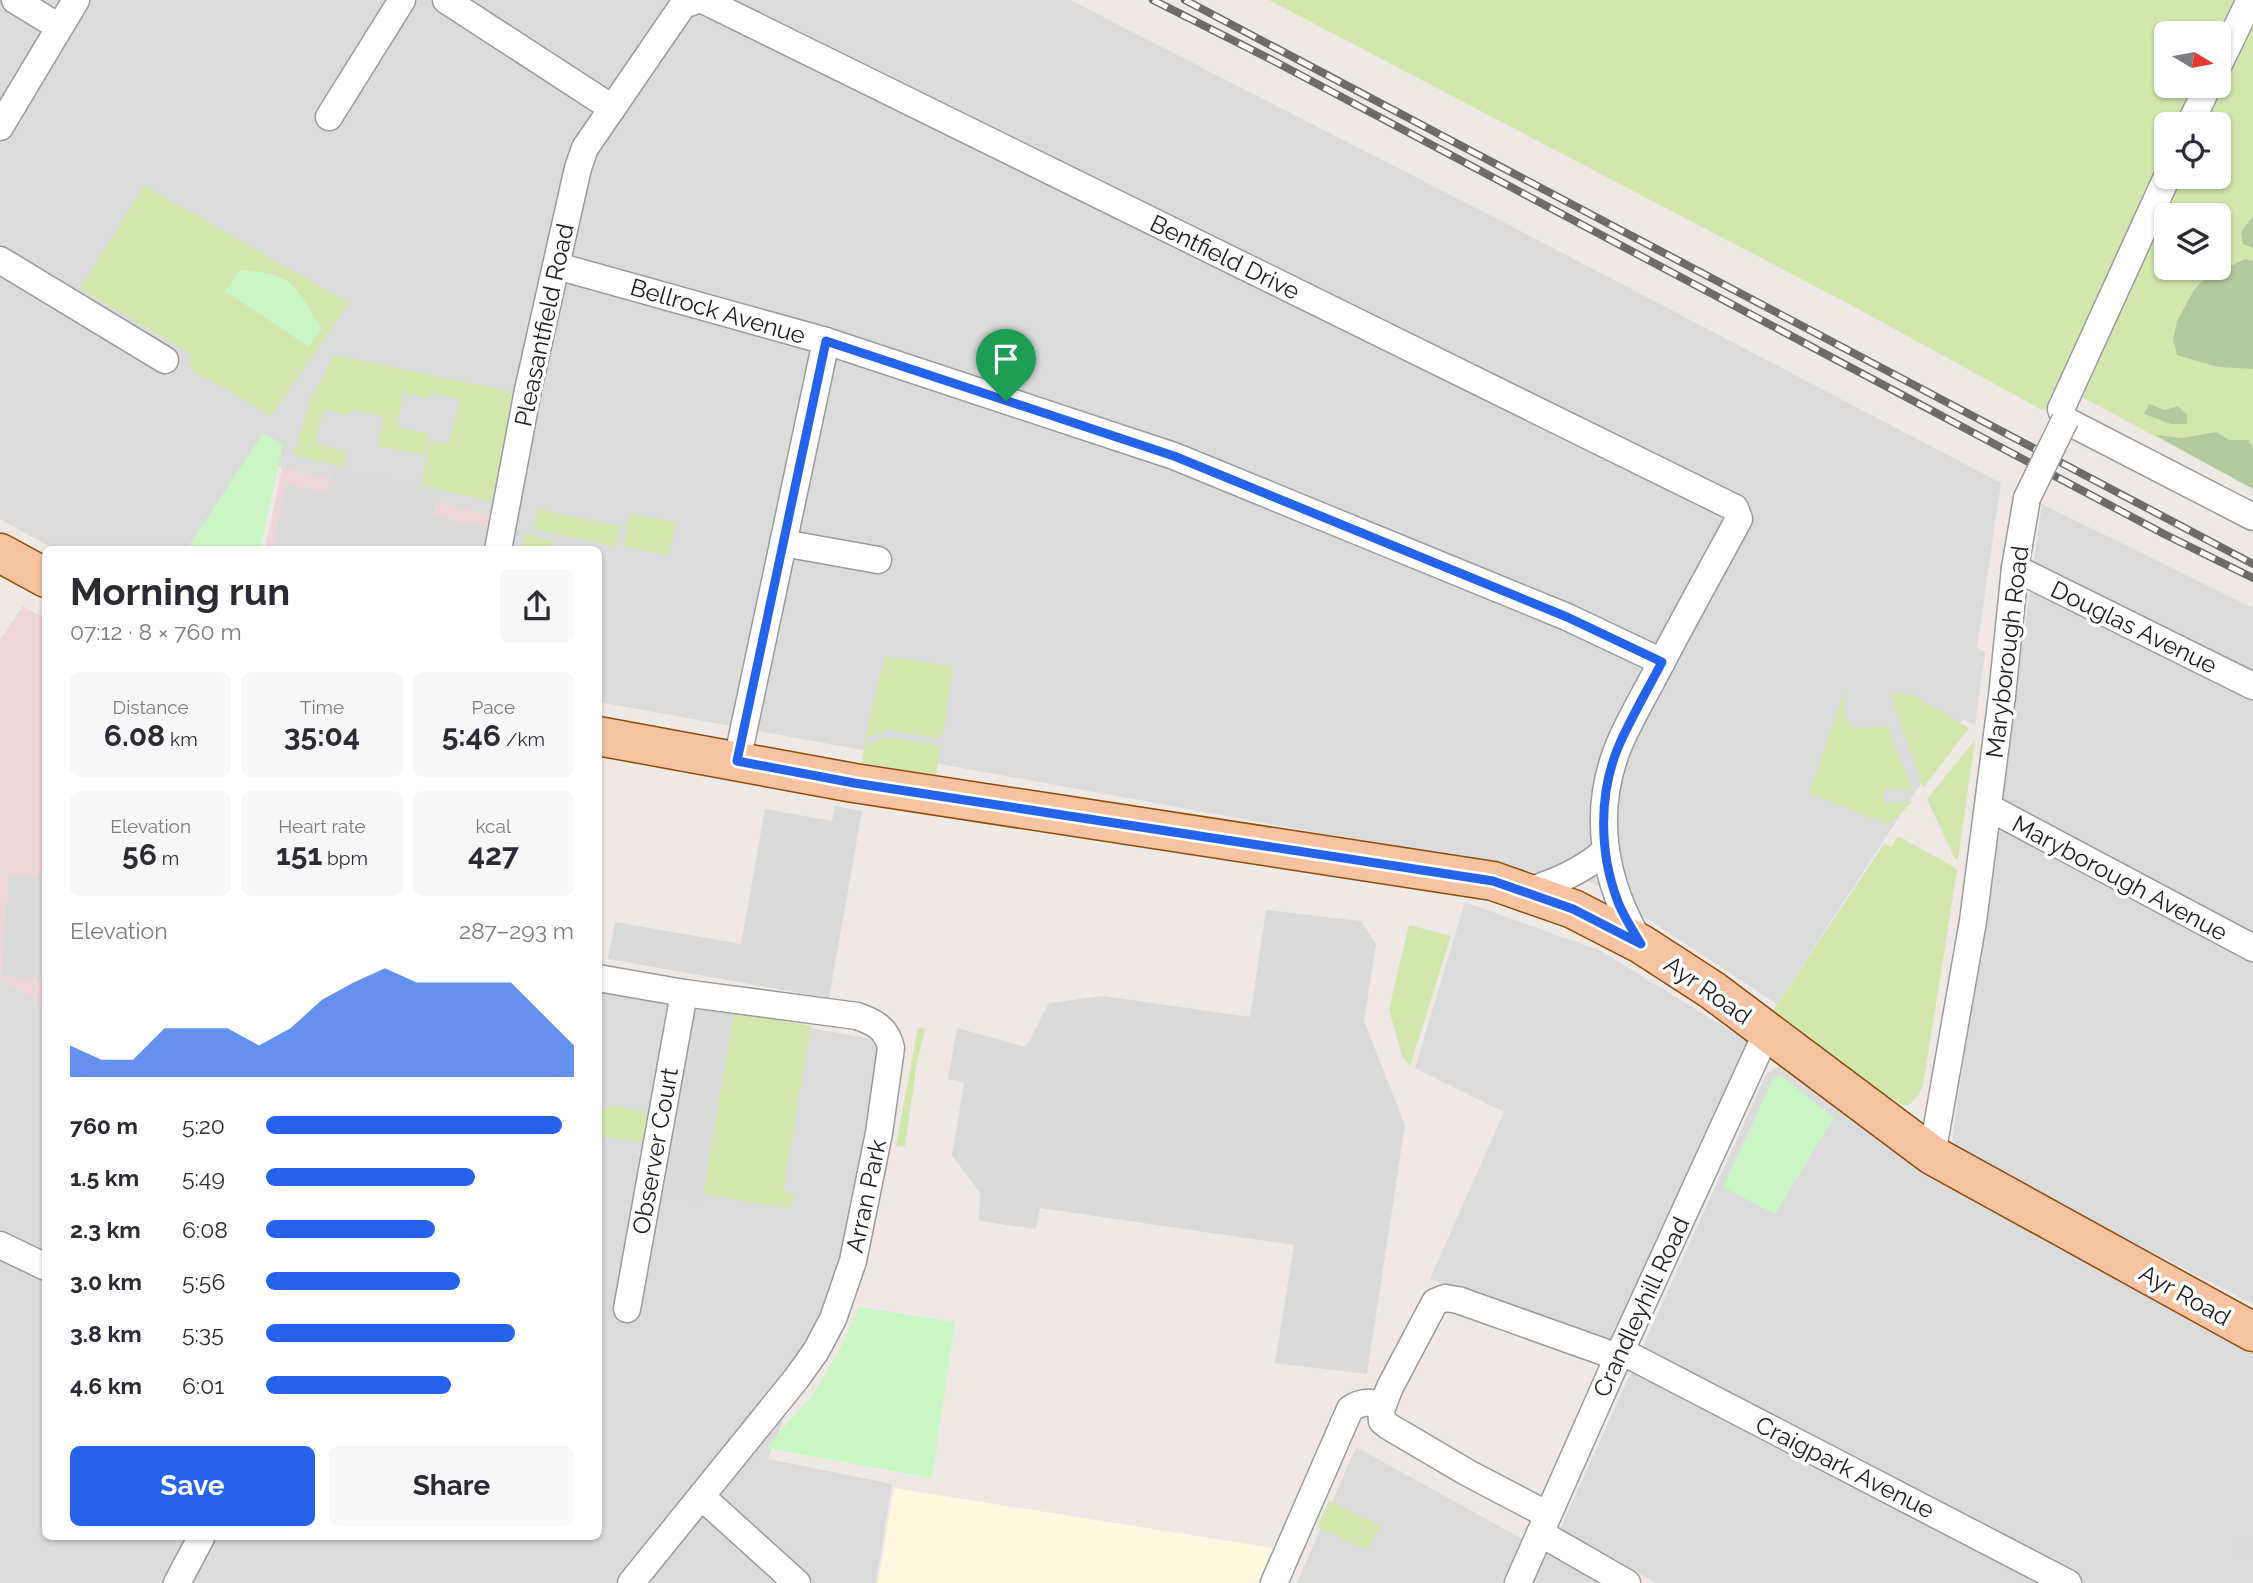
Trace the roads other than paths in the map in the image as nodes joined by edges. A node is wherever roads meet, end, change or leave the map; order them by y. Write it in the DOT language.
graph roads {
  1 [pos="15,0"];
  2 [pos="76,0"];
  3 [pos="402,0"];
  4 [pos="446,0"];
  5 [pos="698,0"];
  6 [pos="704,0"];
  7 [pos="2250,0"];
  8 [pos="59,27"];
  9 [pos="2231,39"];
  10 [pos="612,108"];
  11 [pos="329,117"];
  12 [pos="0,127"];
  13 [pos="2162,189"];
  14 [pos="0,260"];
  15 [pos="557,266"];
  16 [pos="826,341"];
  17 [pos="165,359"];
  18 [pos="2065,419"];
  19 [pos="2253,517"];
  20 [pos="783,543"];
  21 [pos="499,546"];
  22 [pos="0,553"];
  23 [pos="878,560"];
  24 [pos="2015,568"];
  25 [pos="42,576"];
  26 [pos="1662,662"];
  27 [pos="2253,687"];
  28 [pos="602,738"];
  29 [pos="737,761"];
  30 [pos="1988,807"];
  31 [pos="1605,851"];
  32 [pos="1526,892"];
  33 [pos="1641,944"];
  34 [pos="2253,948"];
  35 [pos="602,979"];
  36 [pos="684,993"];
  37 [pos="1767,1032"];
  38 [pos="1932,1156"];
  39 [pos="0,1245"];
  40 [pos="42,1265"];
  41 [pos="627,1309"];
  42 [pos="2253,1332"];
  43 [pos="1619,1354"];
  44 [pos="1383,1405"];
  45 [pos="702,1497"];
  46 [pos="1544,1524"];
  47 [pos="200,1540"];
  48 [pos="177,1583"];
  49 [pos="631,1583"];
  50 [pos="797,1583"];
  51 [pos="1274,1583"];
  52 [pos="1518,1583"];
  53 [pos="1628,1583"];
  54 [pos="2068,1583"];
  1 -- 8 [label="street"];
  2 -- 8 [label="street"];
  3 -- 11 [label="street"];
  4 -- 10 [label="street"];
  5 -- 10 [label="street"];
  6 -- 26 [label="street, Bentfield Drive"];
  7 -- 9 [label="street"];
  8 -- 12 [label="street"];
  10 -- 15 [label="street, Pleasantfield Road"];
  13 -- 18 [label="street, Maryborough Road"];
  14 -- 17 [label="street"];
  15 -- 16 [label="street, Bellrock Avenue"];
  15 -- 21 [label="street, Pleasantfield Road"];
  16 -- 20 [label="street"];
  16 -- 26 [label="street, Bellrock Avenue"];
  18 -- 19 [label="street"];
  18 -- 24 [label="street, Maryborough Road, bridge"];
  20 -- 23 [label="street"];
  20 -- 29 [label="street"];
  22 -- 25 [label="main road"];
  24 -- 27 [label="street, Douglas Avenue"];
  24 -- 30 [label="street, Maryborough Road"];
  26 -- 31 [label="street"];
  28 -- 29 [label="main road, Ayr Road"];
  29 -- 32 [label="main road, Ayr Road"];
  30 -- 34 [label="street, Maryborough Avenue"];
  30 -- 38 [label="street, Maryborough Road"];
  31 -- 32 [label="street"];
  31 -- 33 [label="street"];
  32 -- 33 [label="main road, Ayr Road"];
  33 -- 37 [label="main road, Ayr Road"];
  35 -- 36 [label="street, Arran Park"];
  36 -- 41 [label="street, Observer Court"];
  36 -- 45 [label="street, Arran Park"];
  37 -- 38 [label="main road, Ayr Road"];
  37 -- 43 [label="street, Crandleyhill Road"];
  38 -- 42 [label="main road, Ayr Road"];
  39 -- 40 [label="street"];
  43 -- 44 [label="street, Craigpark Avenue"];
  43 -- 46 [label="street, Crandleyhill Road"];
  43 -- 54 [label="street, Craigpark Avenue"];
  44 -- 46 [label="street"];
  44 -- 51 [label="street"];
  45 -- 49 [label="street, Arran Park"];
  45 -- 50 [label="street"];
  46 -- 52 [label="street, Crandleyhill Road"];
  46 -- 53 [label="street"];
  47 -- 48 [label="street"];
}
